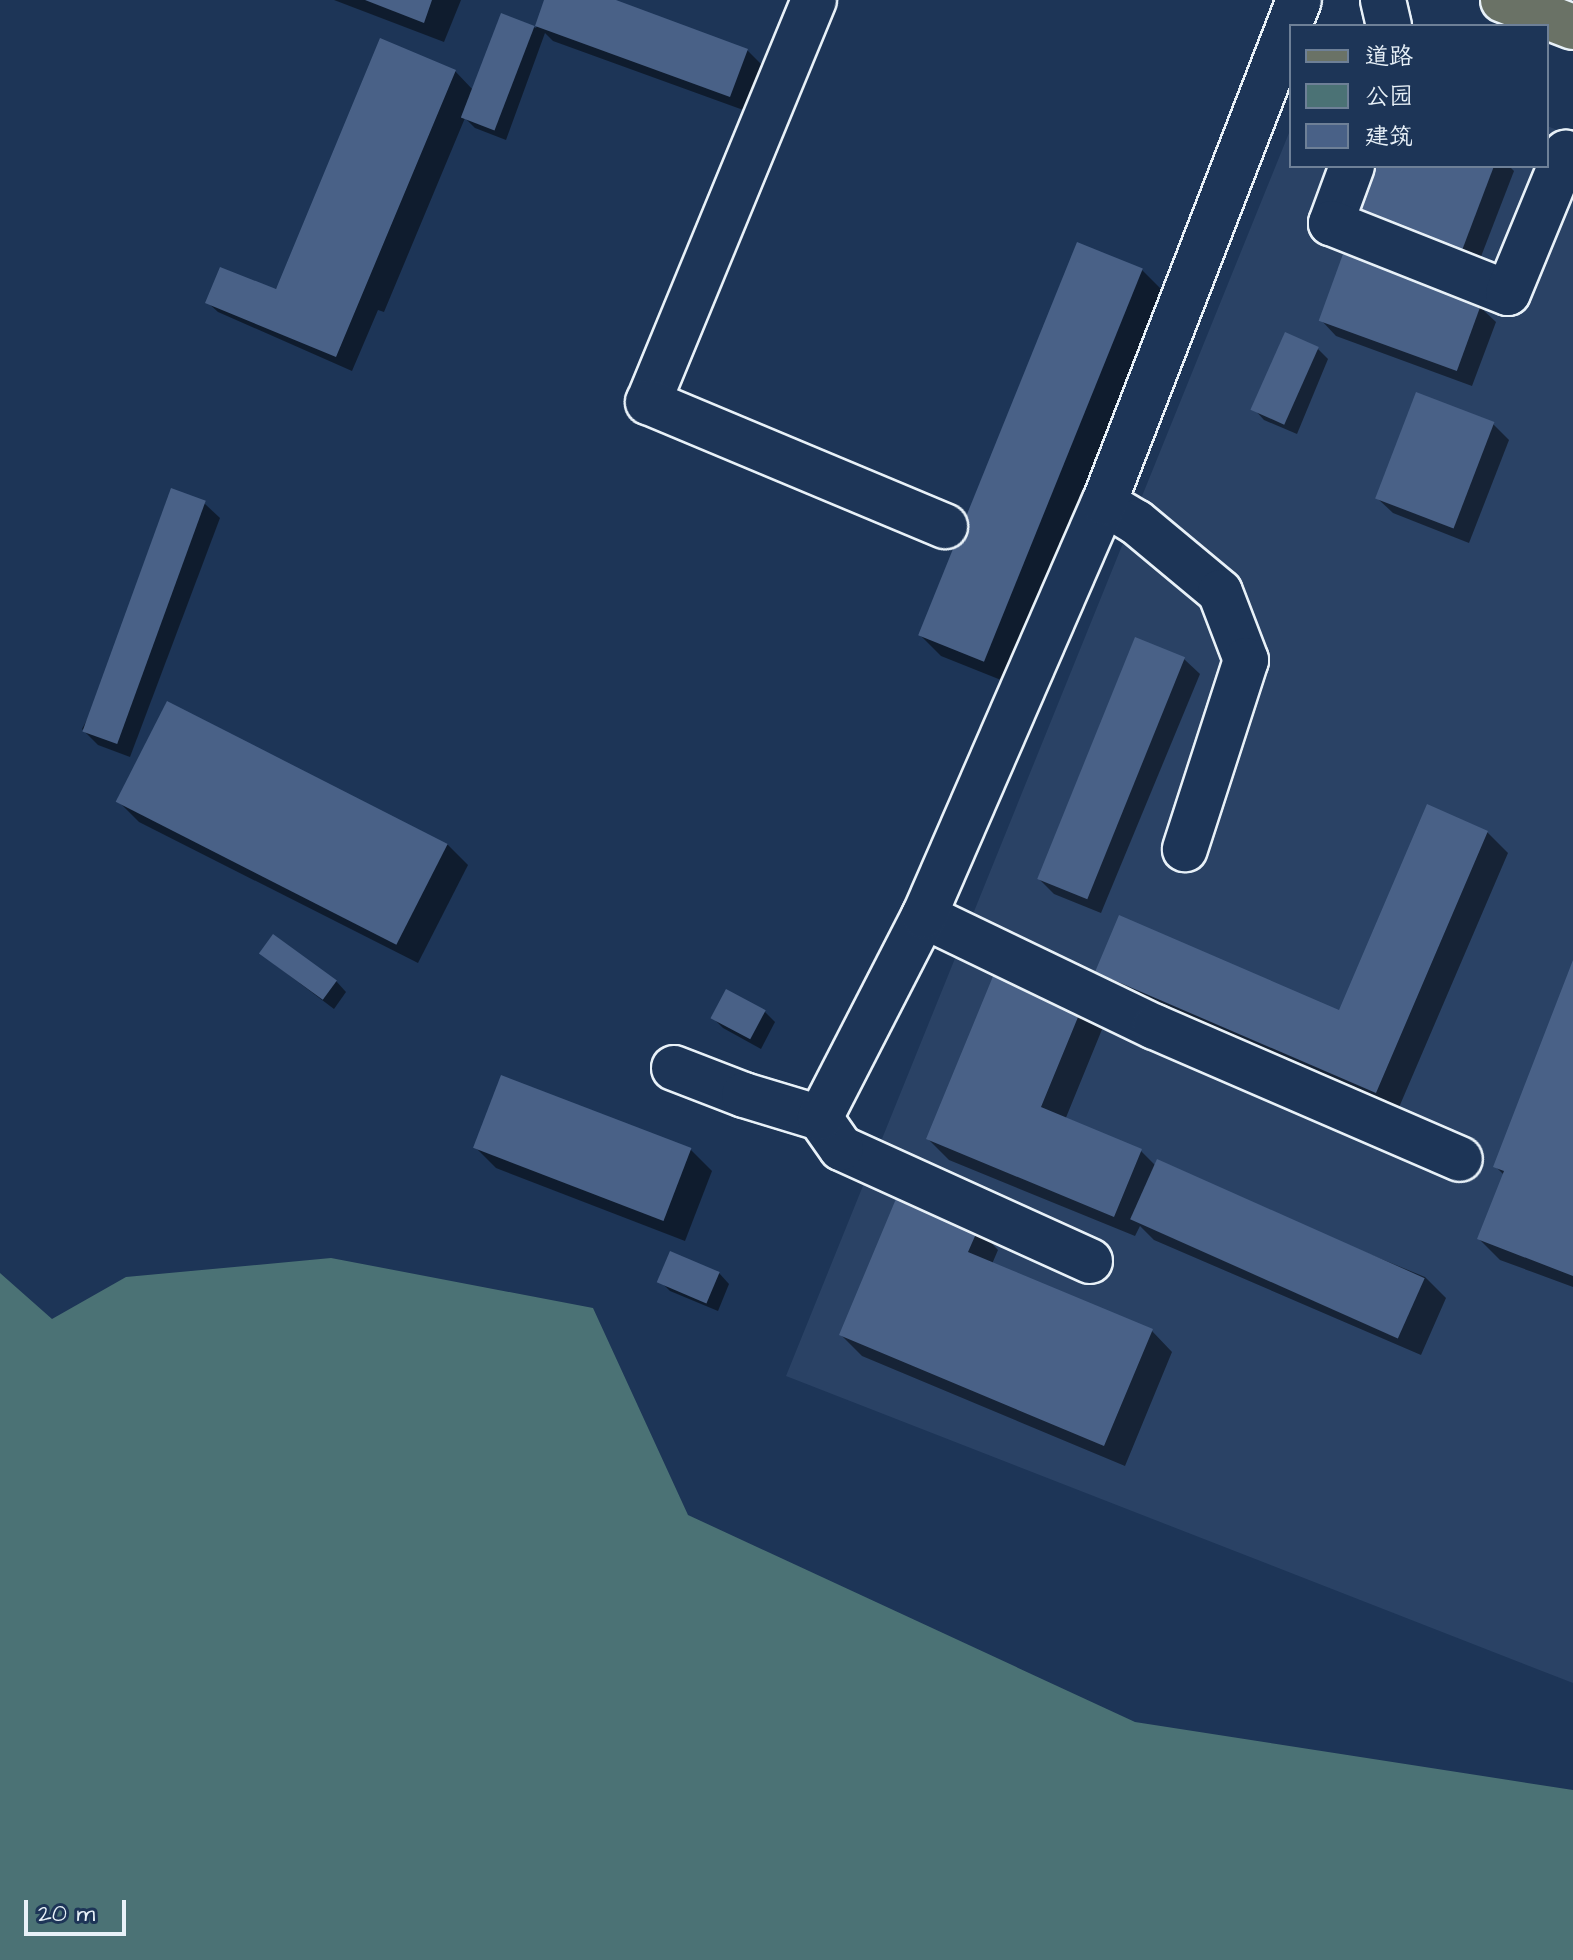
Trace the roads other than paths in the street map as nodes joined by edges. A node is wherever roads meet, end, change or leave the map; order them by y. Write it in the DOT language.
graph roads {
  1 [pos="814,0"];
  2 [pos="1299,0"];
  3 [pos="1383,0"];
  4 [pos="1503,0"];
  5 [pos="1290,24"];
  6 [pos="1389,24"];
  7 [pos="1289,26"];
  8 [pos="1573,27"];
  9 [pos="1562,149"];
  10 [pos="1351,168"];
  11 [pos="1104,503"];
  12 [pos="945,526"];
  13 [pos="1185,849"];
  14 [pos="924,916"];
  15 [pos="674,1068"];
  16 [pos="820,1118"];
  17 [pos="1460,1159"];
  18 [pos="1090,1261"];
  1 -- 12 [label="lane"];
  2 -- 5 [label="lane"];
  3 -- 6 [label="lane"];
  4 -- 8 [label="main road"];
  7 -- 11 [label="lane"];
  9 -- 10 [label="lane"];
  11 -- 13 [label="lane"];
  11 -- 14 [label="lane"];
  14 -- 16 [label="lane"];
  14 -- 17 [label="lane"];
  15 -- 16 [label="lane"];
  16 -- 18 [label="lane"];
}
